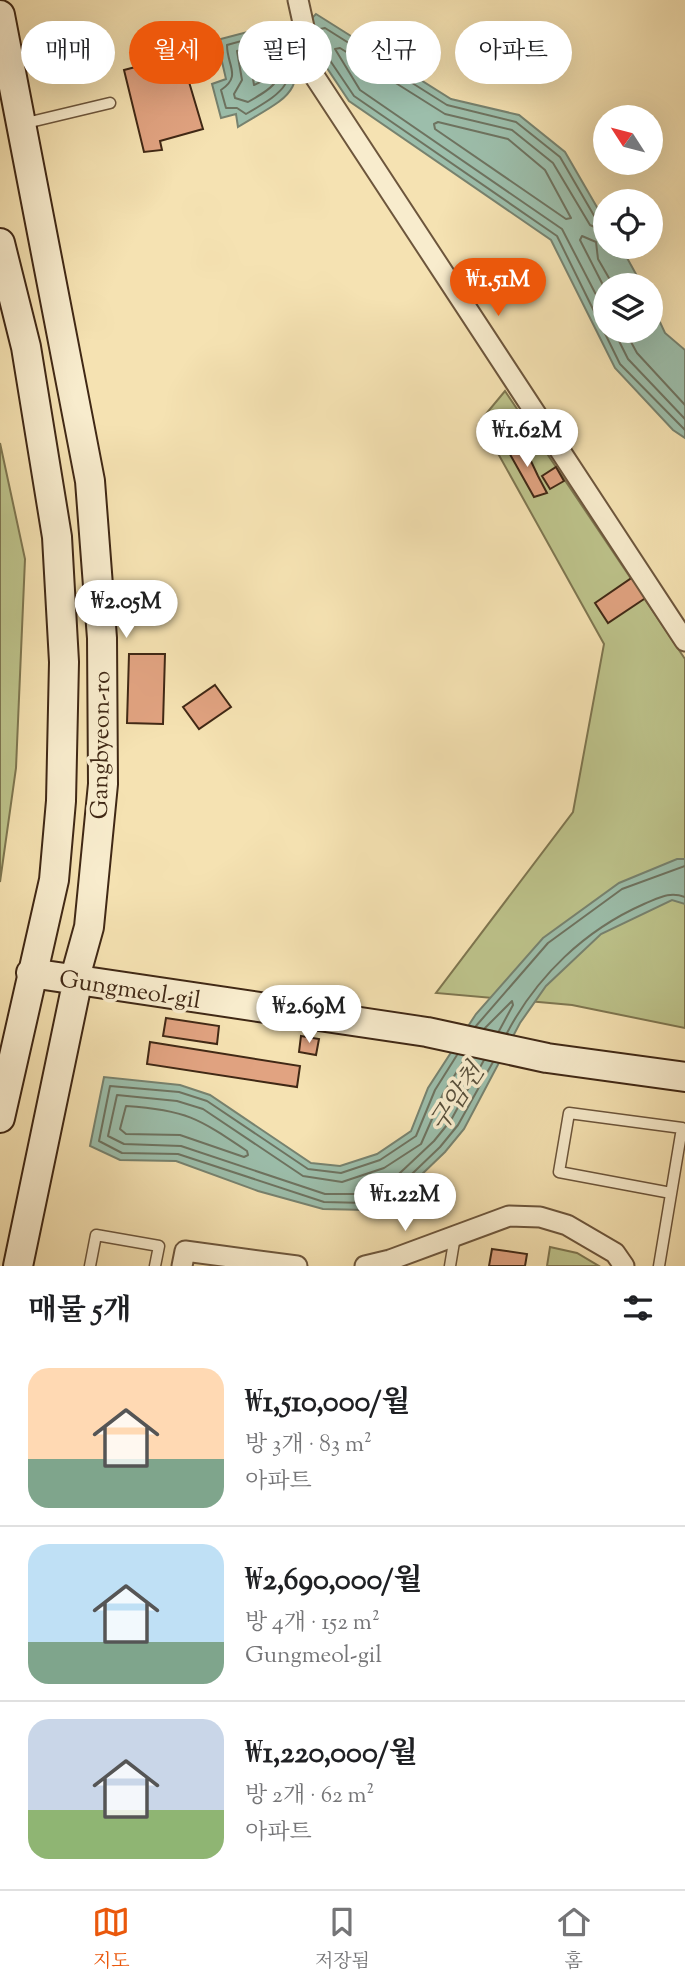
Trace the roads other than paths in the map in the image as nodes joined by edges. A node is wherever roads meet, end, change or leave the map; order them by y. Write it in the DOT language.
graph roads {
  1 [pos="298,0"];
  2 [pos="0,15"];
  3 [pos="110,103"];
  4 [pos="22,124"];
  5 [pos="0,243"];
  6 [pos="685,641"];
  7 [pos="31,973"];
  8 [pos="74,981"];
  9 [pos="685,1077"];
  10 [pos="0,1118"];
  11 [pos="671,1193"];
  12 [pos="455,1236"];
  13 [pos="18,1266"];
  14 [pos="90,1266"];
  15 [pos="155,1266"];
  16 [pos="182,1266"];
  17 [pos="297,1266"];
  18 [pos="365,1266"];
  19 [pos="450,1266"];
  20 [pos="624,1266"];
  21 [pos="659,1266"];
  1 -- 6 [label="street"];
  2 -- 4 [label="street, Gangbyeon-ro"];
  3 -- 4 [label="lane"];
  4 -- 8 [label="street, Gangbyeon-ro"];
  5 -- 7 [label="street, Gangbyeon-ro"];
  7 -- 8 [label="street, Gungmeol-gil"];
  7 -- 10 [label="street, Gangbyeon-ro"];
  8 -- 9 [label="street, Gungmeol-gil"];
  8 -- 13 [label="street, Gangbyeon-ro"];
  11 -- 11 [label="lane"];
  11 -- 21 [label="lane"];
  12 -- 18 [label="street"];
  12 -- 19 [label="lane"];
  12 -- 20 [label="street"];
  14 -- 15 [label="lane"];
  16 -- 17 [label="street"];
}
